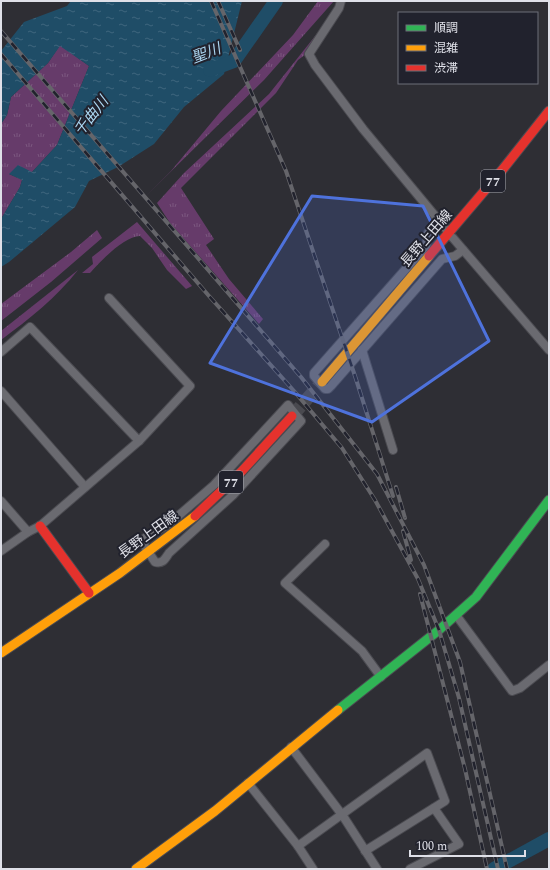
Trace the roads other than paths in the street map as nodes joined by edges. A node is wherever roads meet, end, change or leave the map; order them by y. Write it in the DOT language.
graph roads {
  1 [pos="341,1"];
  2 [pos="549,111"];
  3 [pos="438,221"];
  4 [pos="448,234"];
  5 [pos="463,250"];
  6 [pos="109,298"];
  7 [pos="362,350"];
  8 [pos="549,350"];
  9 [pos="1,352"];
  10 [pos="322,382"];
  11 [pos="1,391"];
  12 [pos="292,416"];
  13 [pos="139,441"];
  14 [pos="393,450"];
  15 [pos="85,487"];
  16 [pos="549,500"];
  17 [pos="1,501"];
  18 [pos="40,526"];
  19 [pos="28,532"];
  20 [pos="325,544"];
  21 [pos="1,551"];
  22 [pos="148,552"];
  23 [pos="89,593"];
  24 [pos="456,615"];
  25 [pos="1,653"];
  26 [pos="549,665"];
  27 [pos="381,677"];
  28 [pos="291,747"];
  29 [pos="248,783"];
  30 [pos="434,808"];
  31 [pos="342,816"];
  32 [pos="298,846"];
  33 [pos="365,851"];
  34 [pos="136,869"];
  35 [pos="313,869"];
  36 [pos="377,869"];
  37 [pos="410,869"];
  1 -- 3 [label="street"];
  2 -- 4 [label="main road, 長野上田線 / 77"];
  3 -- 4 [label="street"];
  3 -- 7 [label="street"];
  4 -- 5 [label="street"];
  4 -- 10 [label="main road, 長野上田線 / 77"];
  5 -- 7 [label="street"];
  5 -- 8 [label="street"];
  6 -- 13 [label="street"];
  7 -- 14 [label="street"];
  9 -- 13 [label="street"];
  11 -- 15 [label="street"];
  12 -- 22 [label="main road, 長野上田線 / 77"];
  13 -- 15 [label="street"];
  15 -- 18 [label="street"];
  16 -- 24 [label="main road"];
  17 -- 19 [label="street"];
  18 -- 19 [label="street"];
  18 -- 23 [label="main road"];
  19 -- 21 [label="street"];
  20 -- 27 [label="street"];
  22 -- 22 [label="street"];
  22 -- 23 [label="main road, 長野上田線 / 77"];
  23 -- 25 [label="main road, 長野上田線 / 77"];
  24 -- 26 [label="street"];
  24 -- 27 [label="main road"];
  27 -- 28 [label="main road"];
  28 -- 29 [label="main road"];
  28 -- 31 [label="street"];
  29 -- 32 [label="street"];
  29 -- 34 [label="main road"];
  30 -- 31 [label="street"];
  30 -- 33 [label="street"];
  30 -- 37 [label="street"];
  31 -- 32 [label="street"];
  31 -- 33 [label="street"];
  32 -- 35 [label="street"];
  33 -- 36 [label="street"];
}
